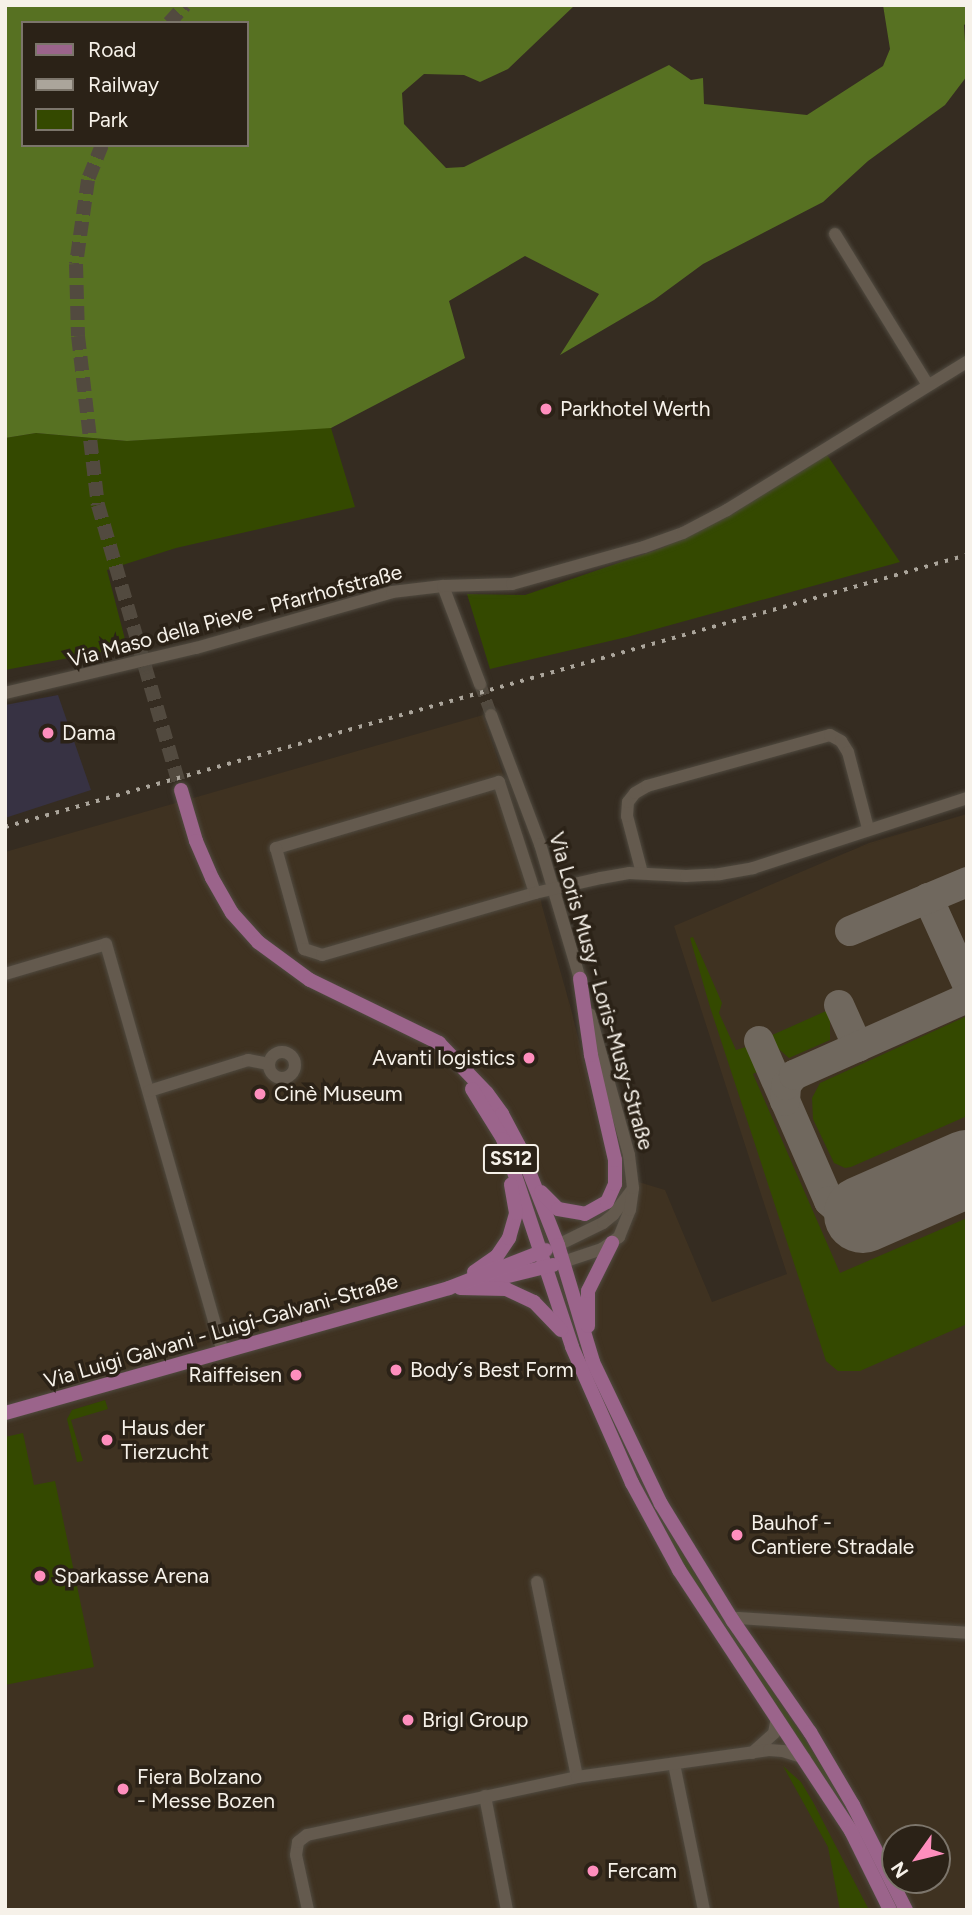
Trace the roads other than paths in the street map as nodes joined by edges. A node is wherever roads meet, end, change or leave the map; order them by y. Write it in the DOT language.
graph roads {
  1 [pos="835,234"];
  2 [pos="967,362"];
  3 [pos="928,385"];
  4 [pos="443,586"];
  5 [pos="480,684"];
  6 [pos="5,693"];
  7 [pos="491,715"];
  8 [pos="181,790"];
  9 [pos="967,798"];
  10 [pos="868,828"];
  11 [pos="642,873"];
  12 [pos="554,888"];
  13 [pos="535,893"];
  14 [pos="5,974"];
  15 [pos="580,979"];
  16 [pos="413,1030"];
  17 [pos="269,1064"];
  18 [pos="461,1075"];
  19 [pos="149,1091"];
  20 [pos="519,1146"];
  21 [pos="634,1188"];
  22 [pos="612,1243"];
  23 [pos="558,1245"];
  24 [pos="542,1260"];
  25 [pos="563,1262"];
  26 [pos="449,1288"];
  27 [pos="572,1347"];
  28 [pos="223,1352"];
  29 [pos="591,1355"];
  30 [pos="5,1413"];
  31 [pos="537,1582"];
  32 [pos="733,1621"];
  33 [pos="967,1633"];
  34 [pos="777,1717"];
  35 [pos="752,1753"];
  36 [pos="806,1759"];
  37 [pos="674,1764"];
  38 [pos="578,1777"];
  39 [pos="485,1796"];
  40 [pos="887,1906"];
  41 [pos="308,1910"];
  42 [pos="507,1910"];
  43 [pos="704,1910"];
  44 [pos="906,1910"];
  1 -- 3 [label="street"];
  2 -- 3 [label="street, Via Maso della Pieve - Pfarrhofstraße"];
  3 -- 4 [label="street, Via Maso della Pieve - Pfarrhofstraße"];
  4 -- 5 [label="street"];
  4 -- 6 [label="street, Via Maso della Pieve - Pfarrhofstraße"];
  7 -- 12 [label="street, Via Loris Musy - Loris-Musy-Straße"];
  8 -- 16 [label="main road, SS12"];
  9 -- 10 [label="street"];
  10 -- 11 [label="street"];
  10 -- 11 [label="street"];
  11 -- 12 [label="street"];
  12 -- 13 [label="street"];
  12 -- 15 [label="street, Via Loris Musy - Loris-Musy-Straße"];
  13 -- 13 [label="street"];
  14 -- 19 [label="street"];
  15 -- 20 [label="main road"];
  15 -- 21 [label="street, Via Loris Musy - Loris-Musy-Straße"];
  16 -- 18 [label="main road, SS12"];
  16 -- 20 [label="main road, SS12"];
  17 -- 19 [label="street"];
  18 -- 24 [label="main road, SS12"];
  18 -- 26 [label="main road"];
  19 -- 28 [label="street"];
  20 -- 23 [label="main road"];
  21 -- 22 [label="street"];
  21 -- 23 [label="street"];
  22 -- 25 [label="street"];
  22 -- 29 [label="main road"];
  23 -- 24 [label="main road"];
  23 -- 25 [label="main road"];
  24 -- 25 [label="main road"];
  24 -- 26 [label="main road"];
  24 -- 27 [label="main road"];
  25 -- 29 [label="main road"];
  26 -- 27 [label="main road"];
  26 -- 28 [label="main road, Via Luigi Galvani - Luigi-Galvani-Straße"];
  27 -- 34 [label="main road"];
  28 -- 30 [label="main road, Via Luigi Galvani - Luigi-Galvani-Straße"];
  29 -- 32 [label="main road"];
  31 -- 38 [label="street"];
  32 -- 33 [label="street"];
  32 -- 44 [label="main road"];
  34 -- 35 [label="street"];
  34 -- 36 [label="main road"];
  35 -- 36 [label="street"];
  35 -- 37 [label="street"];
  36 -- 40 [label="main road"];
  37 -- 38 [label="street"];
  37 -- 43 [label="street"];
  38 -- 39 [label="street"];
  39 -- 41 [label="street"];
  39 -- 42 [label="street"];
}
